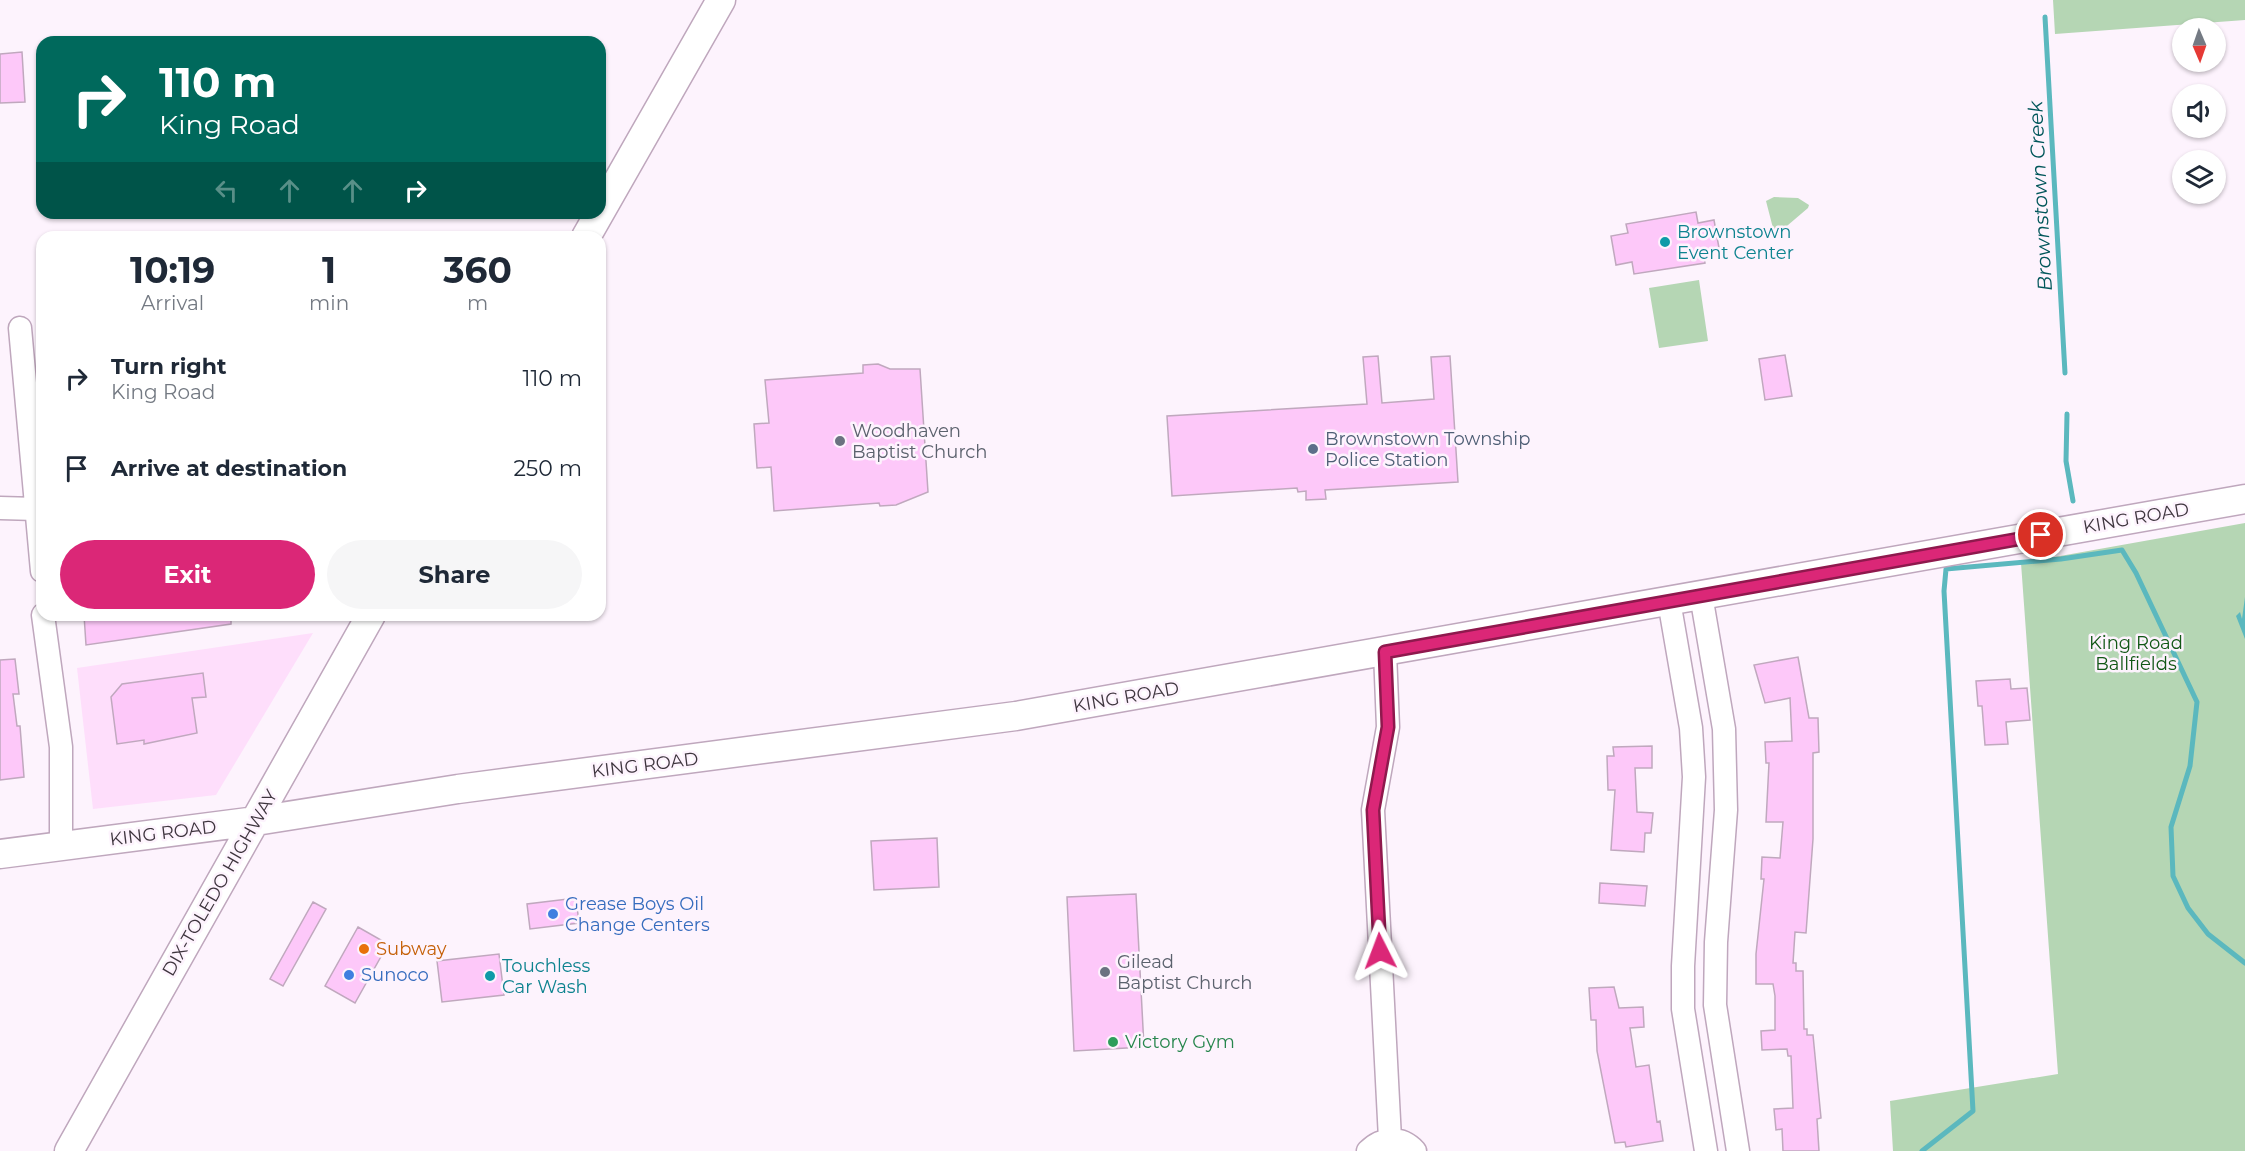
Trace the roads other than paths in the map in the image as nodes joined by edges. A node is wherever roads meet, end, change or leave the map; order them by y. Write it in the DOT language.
graph roads {
  1 [pos="721,0"];
  2 [pos="606,202"];
  3 [pos="20,328"];
  4 [pos="2245,499"];
  5 [pos="0,508"];
  6 [pos="36,509"];
  7 [pos="1701,595"];
  8 [pos="1669,601"];
  9 [pos="44,621"];
  10 [pos="368,621"];
  11 [pos="1385,652"];
  12 [pos="1694,777"];
  13 [pos="1726,778"];
  14 [pos="256,820"];
  15 [pos="61,848"];
  16 [pos="0,854"];
  17 [pos="1684,939"];
  18 [pos="1716,942"];
  19 [pos="1729,1098"];
  20 [pos="1698,1104"];
  21 [pos="1390,1139"];
  22 [pos="69,1151"];
  23 [pos="1368,1151"];
  24 [pos="1414,1151"];
  25 [pos="1706,1151"];
  26 [pos="1738,1151"];
  1 -- 2 [label="main road"];
  3 -- 6 [label="street"];
  4 -- 7 [label="main road, KING ROAD"];
  5 -- 6 [label="street"];
  7 -- 8 [label="main road, KING ROAD"];
  7 -- 13 [label="street"];
  8 -- 11 [label="main road, KING ROAD"];
  8 -- 12 [label="street"];
  9 -- 15 [label="street"];
  10 -- 14 [label="main road, DIX-TOLEDO HIGHWAY"];
  11 -- 14 [label="main road, KING ROAD"];
  11 -- 21 [label="street"];
  12 -- 13 [label="street"];
  12 -- 17 [label="street"];
  13 -- 18 [label="street"];
  14 -- 15 [label="main road, KING ROAD"];
  14 -- 22 [label="main road, DIX-TOLEDO HIGHWAY"];
  15 -- 16 [label="main road, KING ROAD"];
  17 -- 18 [label="street"];
  17 -- 20 [label="street"];
  18 -- 19 [label="street"];
  19 -- 20 [label="street"];
  19 -- 26 [label="street"];
  20 -- 25 [label="street"];
  21 -- 23 [label="street"];
  21 -- 24 [label="street"];
}
